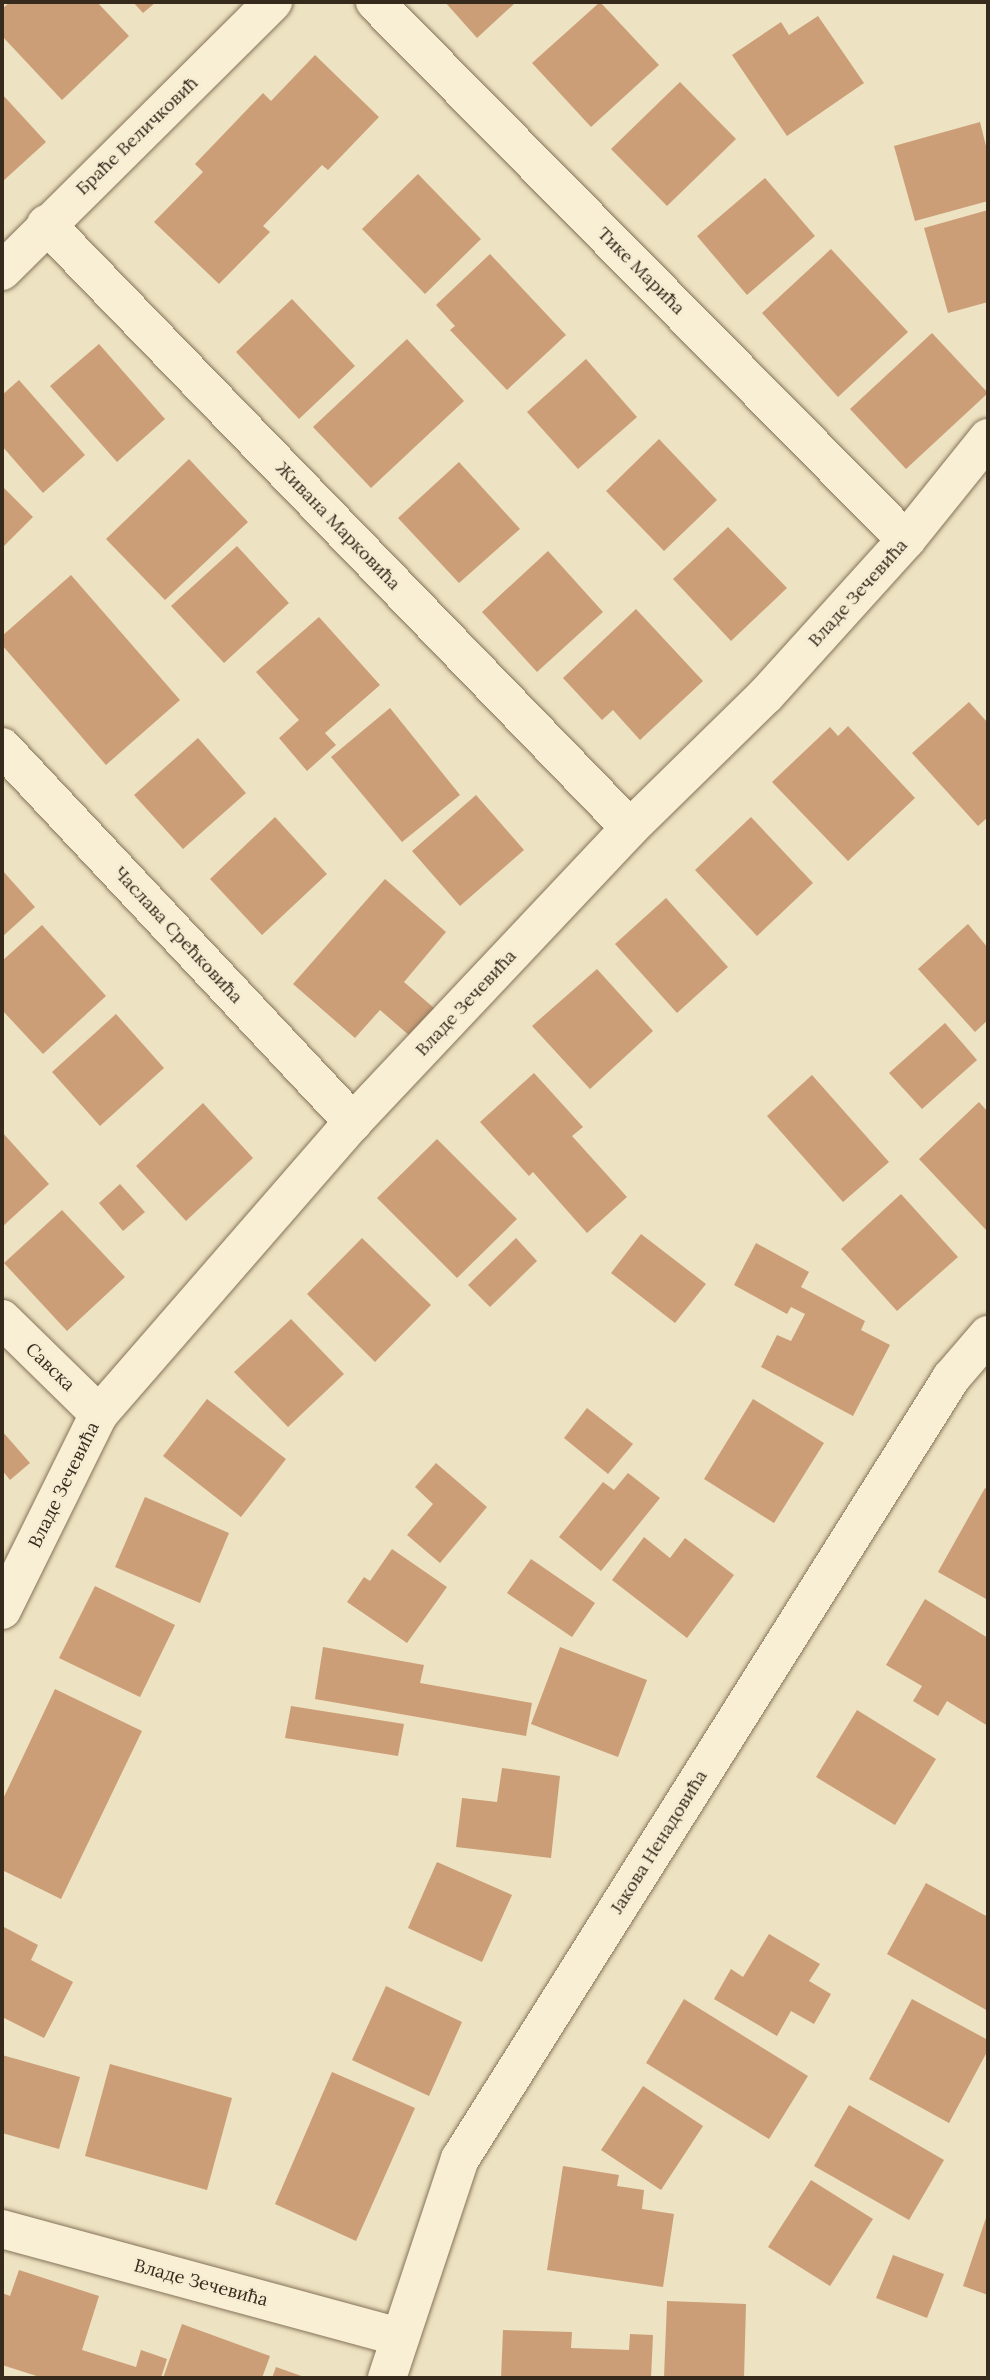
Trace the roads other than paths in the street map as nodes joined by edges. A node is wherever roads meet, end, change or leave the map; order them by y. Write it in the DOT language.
graph roads {
  1 [pos="273,2"];
  2 [pos="375,2"];
  3 [pos="46,224"];
  4 [pos="2,271"];
  5 [pos="988,438"];
  6 [pos="906,540"];
  7 [pos="2,747"];
  8 [pos="630,828"];
  9 [pos="354,1122"];
  10 [pos="2,1320"];
  11 [pos="988,1335"];
  12 [pos="99,1414"];
  13 [pos="2,1610"];
  14 [pos="2,2228"];
  15 [pos="400,2337"];
  16 [pos="387,2378"];
  1 -- 3 [label="street, Браће Величковић"];
  2 -- 6 [label="street, Тике Марића"];
  3 -- 4 [label="street, Браће Величковић"];
  3 -- 8 [label="street, Живана Марковића"];
  5 -- 6 [label="street, Владе Зечевића"];
  6 -- 8 [label="street, Владе Зечевића"];
  7 -- 9 [label="street, Часлава Срећковића"];
  8 -- 9 [label="street, Владе Зечевића"];
  9 -- 12 [label="street, Владе Зечевића"];
  10 -- 12 [label="street, Савска"];
  11 -- 15 [label="street, Јакова Ненадовића"];
  12 -- 13 [label="street, Владе Зечевића"];
  14 -- 15 [label="street, Владе Зечевића"];
  15 -- 16 [label="street, Јакова Ненадовића"];
}
